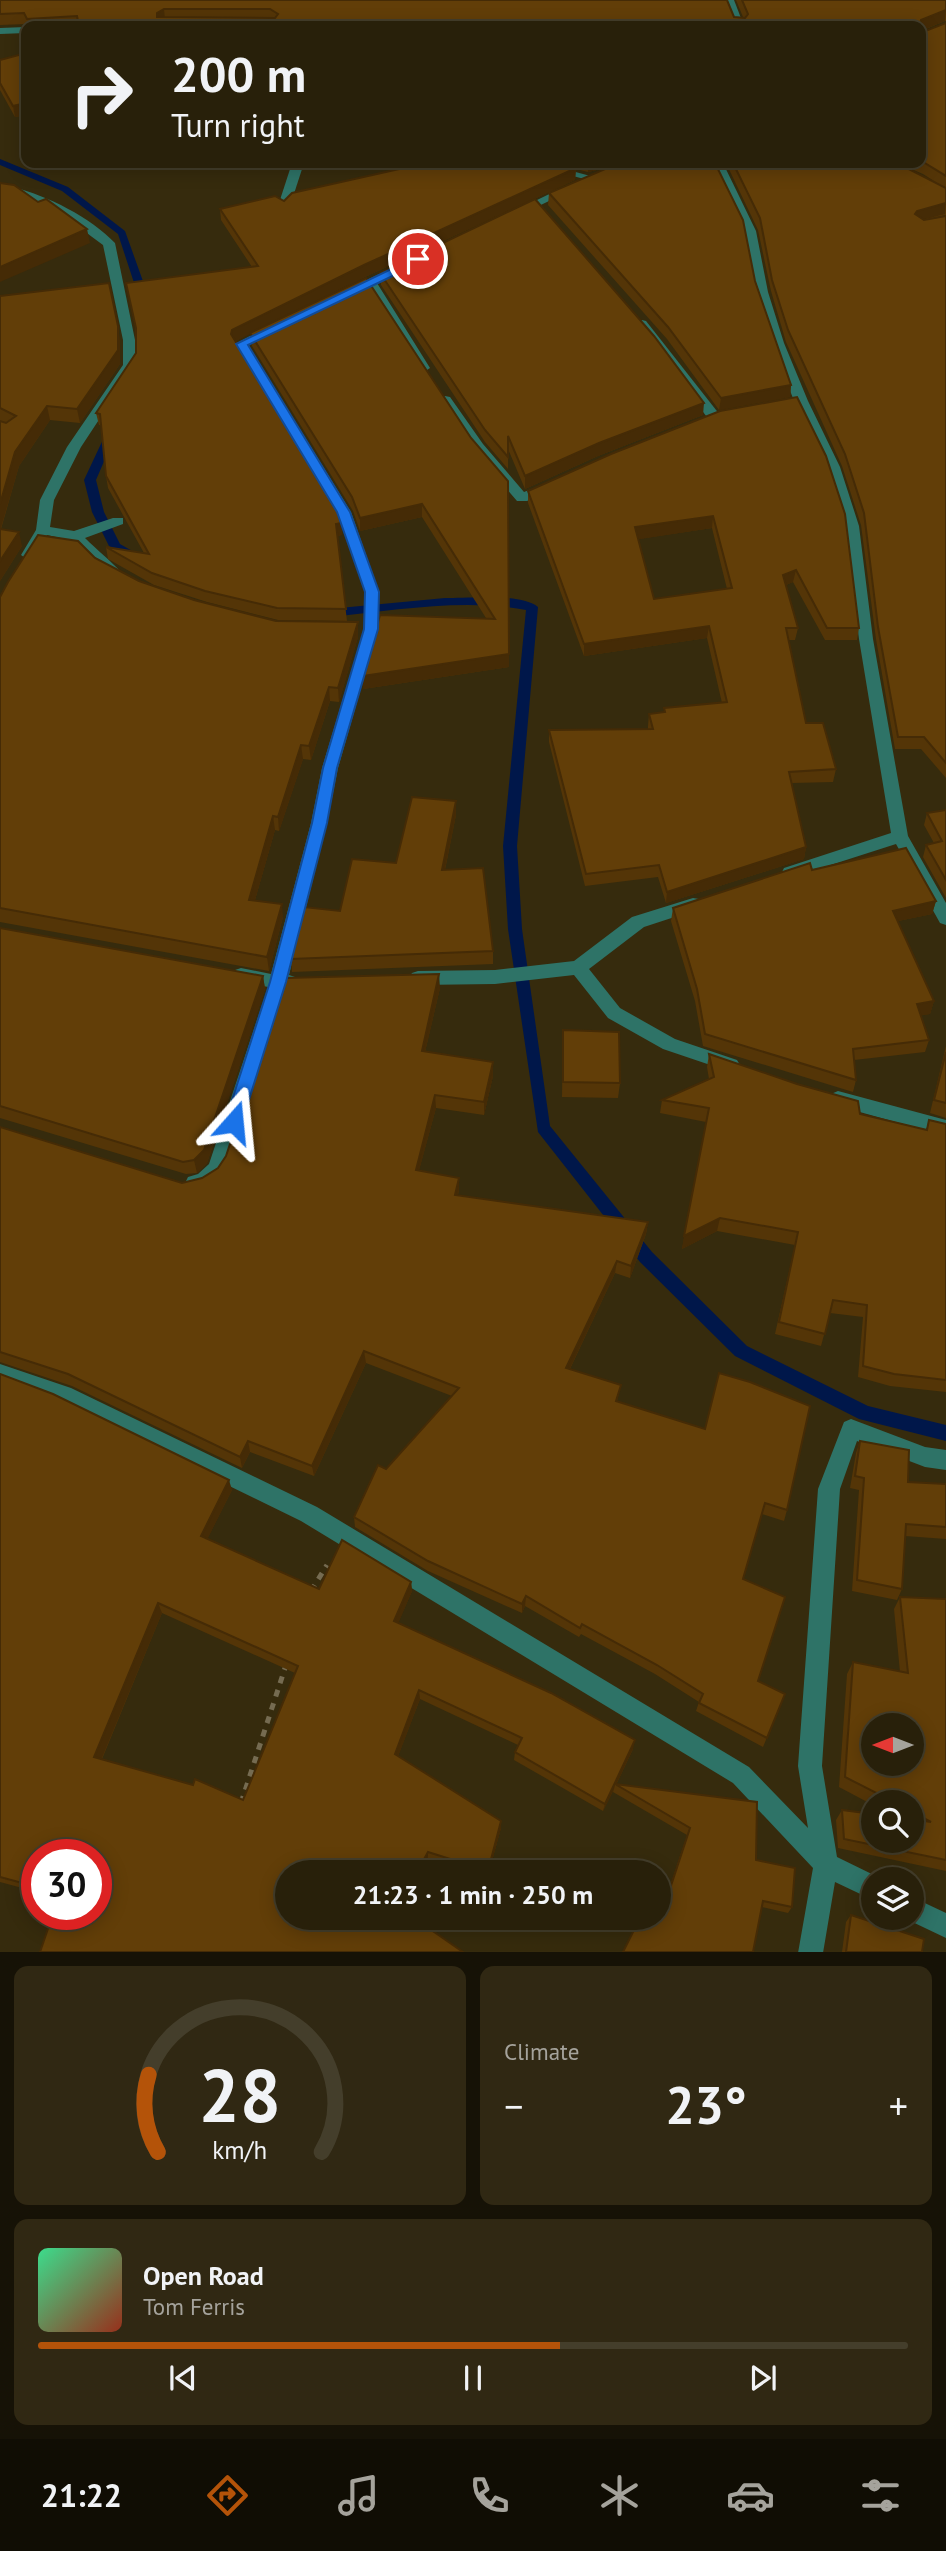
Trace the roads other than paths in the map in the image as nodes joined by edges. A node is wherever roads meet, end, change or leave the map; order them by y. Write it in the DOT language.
graph roads {
  1 [pos="729,0"];
  2 [pos="737,21"];
  3 [pos="21,30"];
  4 [pos="0,31"];
  5 [pos="296,168"];
  6 [pos="558,168"];
  7 [pos="719,168"];
  8 [pos="0,191"];
  9 [pos="284,206"];
  10 [pos="501,220"];
  11 [pos="418,259"];
  12 [pos="370,282"];
  13 [pos="336,298"];
  14 [pos="635,316"];
  15 [pos="290,319"];
  16 [pos="715,418"];
  17 [pos="557,482"];
  18 [pos="118,521"];
  19 [pos="43,530"];
  20 [pos="75,536"];
  21 [pos="22,563"];
  22 [pos="126,578"];
  23 [pos="900,836"];
  24 [pos="769,879"];
  25 [pos="704,901"];
  26 [pos="946,918"];
  27 [pos="578,968"];
  28 [pos="225,972"];
  29 [pos="400,979"];
  30 [pos="305,981"];
  31 [pos="278,982"];
  32 [pos="746,1070"];
  33 [pos="820,1094"];
  34 [pos="946,1128"];
  35 [pos="173,1181"];
  36 [pos="0,1373"];
  37 [pos="946,1460"];
  38 [pos="826,1864"];
  39 [pos="861,1882"];
  40 [pos="924,1915"];
  41 [pos="946,1926"];
  42 [pos="810,1952"];
  1 -- 2 [label="street"];
  3 -- 4 [label="street"];
  5 -- 9 [label="street"];
  6 -- 10 [label="street"];
  7 -- 23 [label="street"];
  8 -- 19 [label="street"];
  11 -- 12 [label="street"];
  12 -- 13 [label="street"];
  12 -- 17 [label="street"];
  14 -- 16 [label="street"];
  15 -- 31 [label="street"];
  18 -- 20 [label="street"];
  19 -- 20 [label="street"];
  19 -- 21 [label="street"];
  20 -- 22 [label="street"];
  23 -- 24 [label="street"];
  23 -- 26 [label="street"];
  25 -- 27 [label="street"];
  27 -- 29 [label="street"];
  27 -- 32 [label="street"];
  28 -- 31 [label="street"];
  30 -- 31 [label="street"];
  31 -- 35 [label="street"];
  33 -- 34 [label="street"];
  36 -- 38 [label="street"];
  37 -- 38 [label="street"];
  38 -- 39 [label="street"];
  38 -- 42 [label="street"];
  40 -- 41 [label="street"];
}
